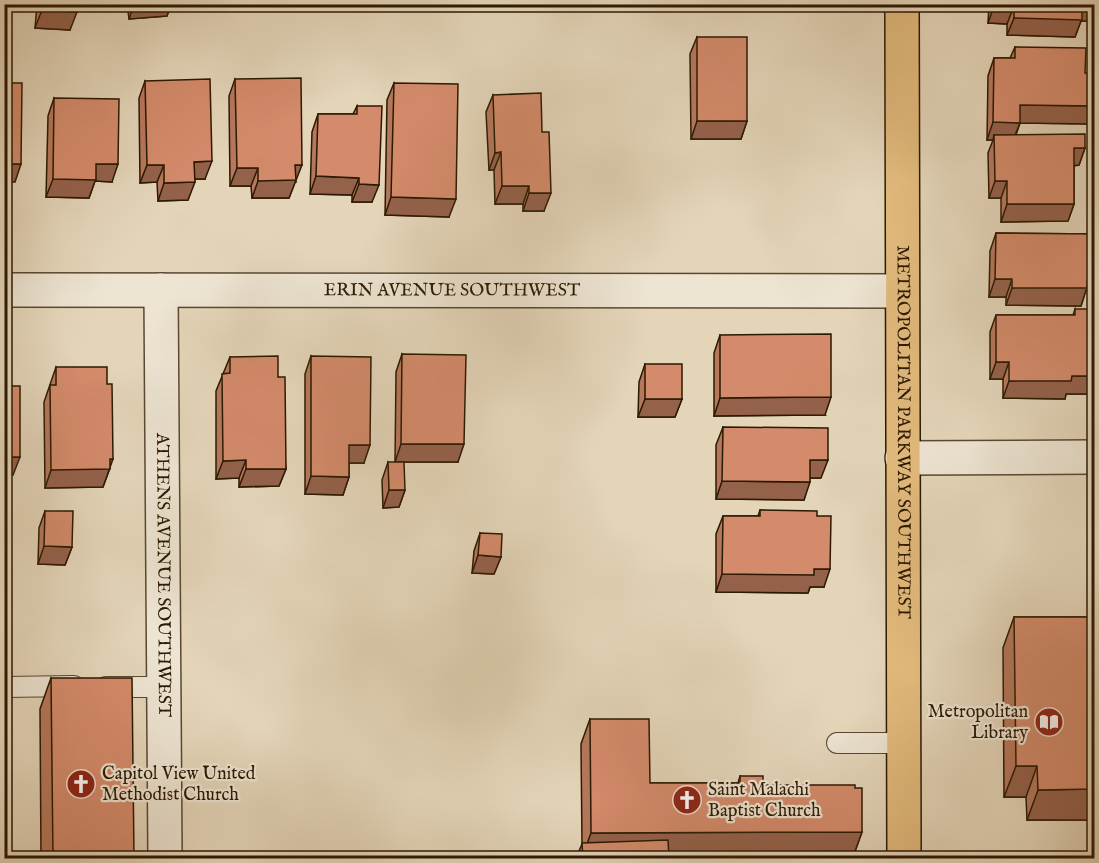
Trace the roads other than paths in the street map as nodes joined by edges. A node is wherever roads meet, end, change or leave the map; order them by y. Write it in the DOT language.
graph roads {
  1 [pos="902,4"];
  2 [pos="4,290"];
  3 [pos="161,290"];
  4 [pos="902,291"];
  5 [pos="902,458"];
  6 [pos="1095,458"];
  7 [pos="4,687"];
  8 [pos="164,687"];
  9 [pos="837,742"];
  10 [pos="904,743"];
  11 [pos="165,858"];
  12 [pos="904,858"];
  1 -- 4 [label="main road, METROPOLITAN PARKWAY SOUTHWEST"];
  2 -- 3 [label="street, ERIN AVENUE SOUTHWEST"];
  3 -- 4 [label="street, ERIN AVENUE SOUTHWEST"];
  3 -- 8 [label="street, ATHENS AVENUE SOUTHWEST"];
  4 -- 5 [label="main road, METROPOLITAN PARKWAY SOUTHWEST"];
  5 -- 6 [label="street"];
  5 -- 10 [label="main road, METROPOLITAN PARKWAY SOUTHWEST"];
  7 -- 8 [label="lane"];
  8 -- 11 [label="street, ATHENS AVENUE SOUTHWEST"];
  9 -- 10 [label="lane"];
  10 -- 12 [label="main road, METROPOLITAN PARKWAY SOUTHWEST"];
}
